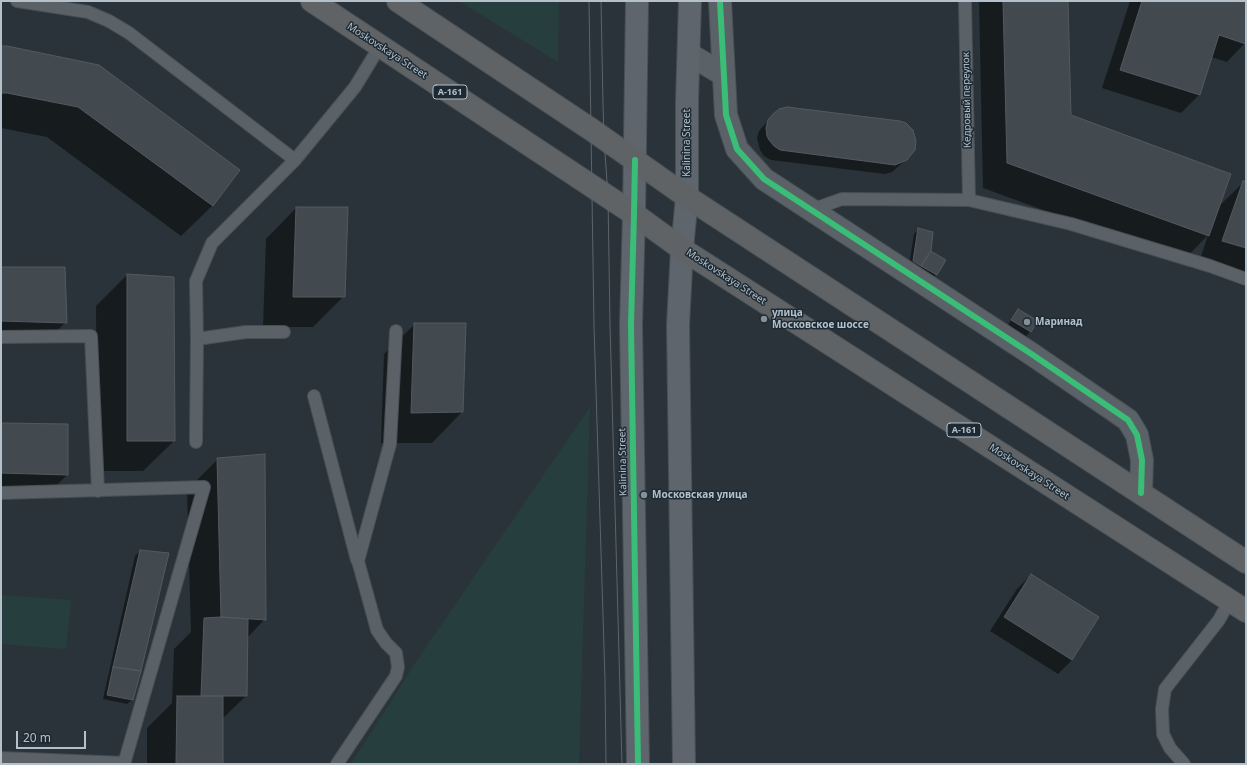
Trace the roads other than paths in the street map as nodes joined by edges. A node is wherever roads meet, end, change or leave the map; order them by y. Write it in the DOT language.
graph roads {
  1 [pos="17,1"];
  2 [pos="312,1"];
  3 [pos="398,1"];
  4 [pos="638,1"];
  5 [pos="690,1"];
  6 [pos="720,1"];
  7 [pos="965,1"];
  8 [pos="380,46"];
  9 [pos="689,54"];
  10 [pos="724,75"];
  11 [pos="295,160"];
  12 [pos="634,160"];
  13 [pos="687,197"];
  14 [pos="969,200"];
  15 [pos="811,210"];
  16 [pos="634,214"];
  17 [pos="682,249"];
  18 [pos="1246,279"];
  19 [pos="396,331"];
  20 [pos="284,332"];
  21 [pos="1,337"];
  22 [pos="197,339"];
  23 [pos="314,396"];
  24 [pos="196,442"];
  25 [pos="98,491"];
  26 [pos="1,493"];
  27 [pos="1141,493"];
  28 [pos="358,561"];
  29 [pos="1246,562"];
  30 [pos="1238,606"];
  31 [pos="1,758"];
  32 [pos="124,763"];
  33 [pos="337,764"];
  34 [pos="638,764"];
  35 [pos="684,764"];
  36 [pos="1184,764"];
  1 -- 11 [label="lane"];
  2 -- 8 [label="highway, Moskovskaya Street / А-161"];
  3 -- 12 [label="highway"];
  4 -- 12 [label="street, Kalinina Street"];
  5 -- 9 [label="street, Kalinina Street"];
  6 -- 10 [label="street"];
  7 -- 14 [label="lane, Кедровый переулок"];
  8 -- 11 [label="lane"];
  8 -- 16 [label="highway, Moskovskaya Street / А-161"];
  9 -- 10 [label="street"];
  9 -- 13 [label="street, Kalinina Street"];
  10 -- 15 [label="street"];
  11 -- 22 [label="lane"];
  12 -- 13 [label="highway"];
  12 -- 16 [label="street, Kalinina Street"];
  13 -- 17 [label="street, Kalinina Street"];
  13 -- 27 [label="highway"];
  14 -- 15 [label="lane"];
  14 -- 18 [label="lane"];
  15 -- 27 [label="street"];
  16 -- 17 [label="highway, Moskovskaya Street / А-161"];
  16 -- 34 [label="street, Kalinina Street"];
  17 -- 30 [label="highway, Moskovskaya Street / А-161"];
  17 -- 35 [label="street, Kalinina Street"];
  19 -- 28 [label="lane"];
  20 -- 22 [label="lane"];
  21 -- 25 [label="lane"];
  22 -- 24 [label="lane"];
  23 -- 28 [label="lane"];
  25 -- 26 [label="lane"];
  25 -- 32 [label="lane"];
  27 -- 29 [label="highway"];
  28 -- 33 [label="lane"];
  30 -- 36 [label="lane"];
  31 -- 32 [label="lane"];
}
